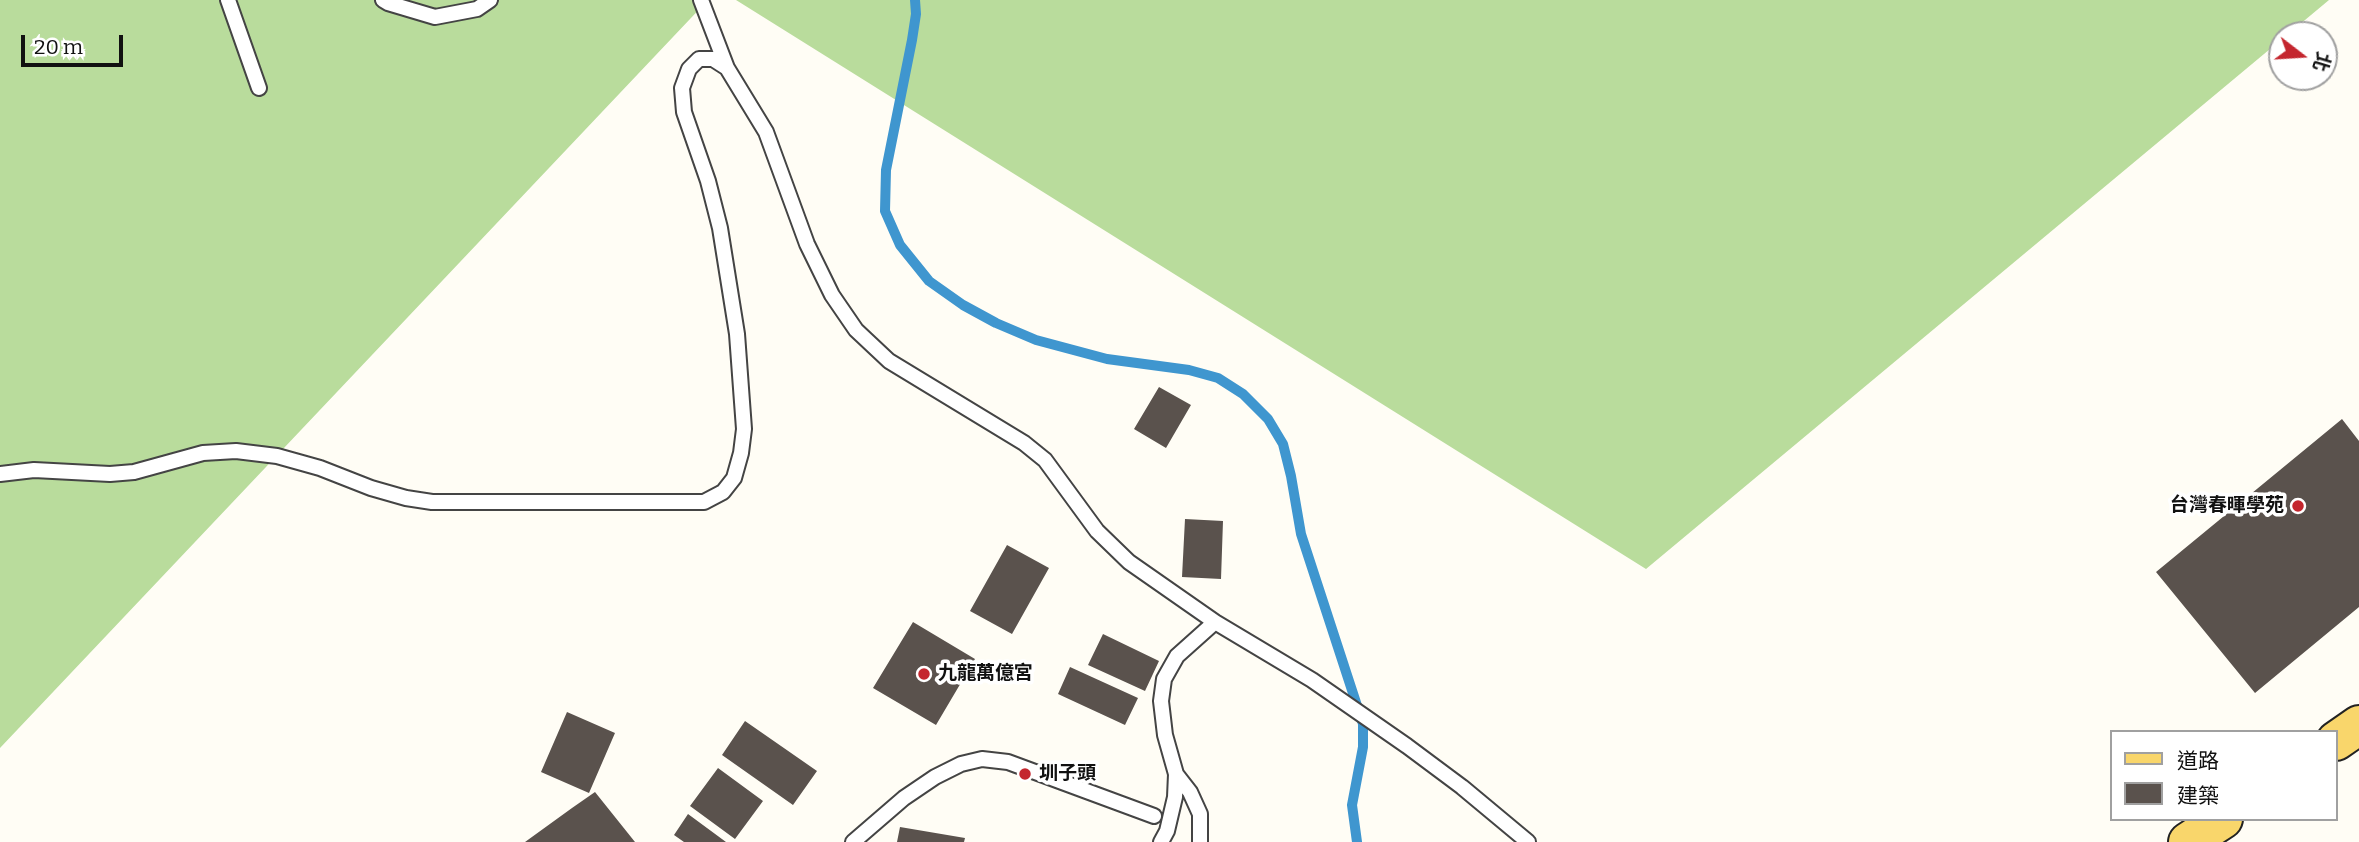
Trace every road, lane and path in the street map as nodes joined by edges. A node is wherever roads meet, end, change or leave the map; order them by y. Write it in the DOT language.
graph roads {
  1 [pos="228,0"];
  2 [pos="383,0"];
  3 [pos="490,0"];
  4 [pos="701,0"];
  5 [pos="727,68"];
  6 [pos="259,88"];
  7 [pos="0,474"];
  8 [pos="1214,622"];
  9 [pos="2359,725"];
  10 [pos="2338,740"];
  11 [pos="1176,774"];
  12 [pos="1154,816"];
  13 [pos="2220,821"];
  14 [pos="853,842"];
  15 [pos="1161,842"];
  16 [pos="1200,842"];
  17 [pos="1528,842"];
  18 [pos="2188,842"];
  1 -- 6 [label="lane"];
  2 -- 3 [label="lane"];
  4 -- 5 [label="lane"];
  5 -- 7 [label="lane"];
  5 -- 8 [label="lane"];
  8 -- 11 [label="lane"];
  8 -- 17 [label="lane"];
  9 -- 10 [label="main road"];
  11 -- 15 [label="lane"];
  11 -- 16 [label="lane"];
  12 -- 14 [label="lane"];
  13 -- 18 [label="main road"];
}
